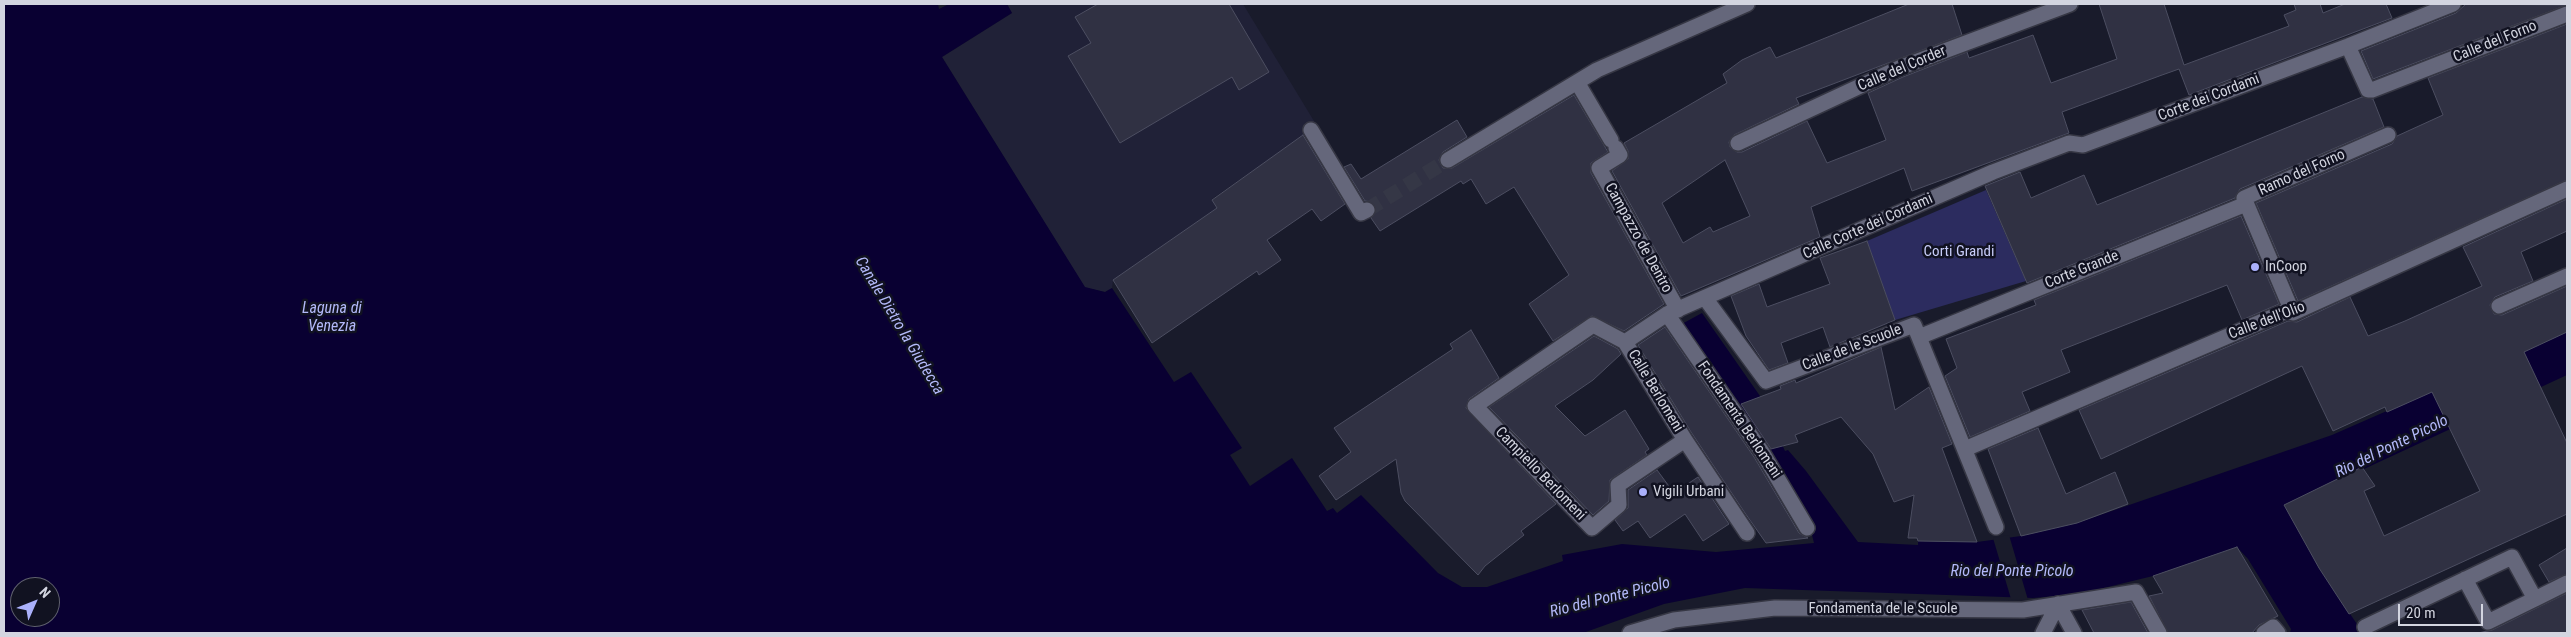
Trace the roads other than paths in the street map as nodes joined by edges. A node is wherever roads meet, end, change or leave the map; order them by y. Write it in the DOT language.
graph roads {
  1 [pos="1747,4"];
  2 [pos="2070,4"];
  3 [pos="2453,4"];
  4 [pos="2567,14"];
  5 [pos="2351,45"];
  6 [pos="1577,82"];
  7 [pos="1311,130"];
  8 [pos="2388,135"];
  9 [pos="1738,143"];
  10 [pos="2069,143"];
  11 [pos="1448,160"];
  12 [pos="2567,189"];
  13 [pos="2246,204"];
  14 [pos="1367,210"];
  15 [pos="2567,276"];
  16 [pos="1705,298"];
  17 [pos="2499,306"];
  18 [pos="2291,309"];
  19 [pos="1673,312"];
  20 [pos="1919,337"];
  21 [pos="1625,342"];
  22 [pos="1685,440"];
  23 [pos="1965,449"];
  24 [pos="1608,514"];
  25 [pos="1807,528"];
  26 [pos="1996,528"];
  27 [pos="1746,533"];
  28 [pos="2465,579"];
  29 [pos="2567,583"];
  30 [pos="2535,599"];
  31 [pos="2058,604"];
  32 [pos="2365,627"];
  33 [pos="1630,633"];
  34 [pos="2043,633"];
  35 [pos="2074,633"];
  36 [pos="2159,633"];
  1 -- 6 [label="street"];
  2 -- 9 [label="street, Calle del Corder"];
  3 -- 5 [label="street, Corte dei Cordami"];
  4 -- 5 [label="street, Calle del Forno"];
  5 -- 10 [label="street, Corte dei Cordami"];
  6 -- 11 [label="street"];
  6 -- 19 [label="street, Campazzo de Dentro"];
  7 -- 14 [label="street"];
  8 -- 13 [label="street, Ramo del Forno"];
  10 -- 16 [label="street, Calle Corte dei Cordami"];
  12 -- 18 [label="street, Calle dell'Olio"];
  13 -- 18 [label="street, Ramo del Forno"];
  13 -- 20 [label="street, Corte Grande"];
  15 -- 17 [label="street"];
  16 -- 19 [label="street, Calle Corte dei Cordami"];
  16 -- 20 [label="street, Calle de le Scuole"];
  18 -- 23 [label="street, Calle dell'Olio"];
  19 -- 21 [label="street, Calle Corte dei Cordami"];
  19 -- 25 [label="street, Fondamenta Berlomeni"];
  20 -- 23 [label="street, Calle de le Scuole"];
  21 -- 22 [label="street, Calle Berlomeni"];
  21 -- 24 [label="street, Campiello Berlomeni"];
  22 -- 24 [label="street, Calle Berlomeni"];
  22 -- 27 [label="street, Calle Berlomeni"];
  23 -- 26 [label="street, Calle de le Scuole"];
  28 -- 30 [label="street"];
  28 -- 30 [label="street"];
  28 -- 32 [label="street"];
  29 -- 30 [label="street"];
  31 -- 33 [label="street, Fondamenta de le Scuole"];
  31 -- 34 [label="street"];
  31 -- 35 [label="street"];
  31 -- 36 [label="street, Fondamenta de le Scuole"];
}
